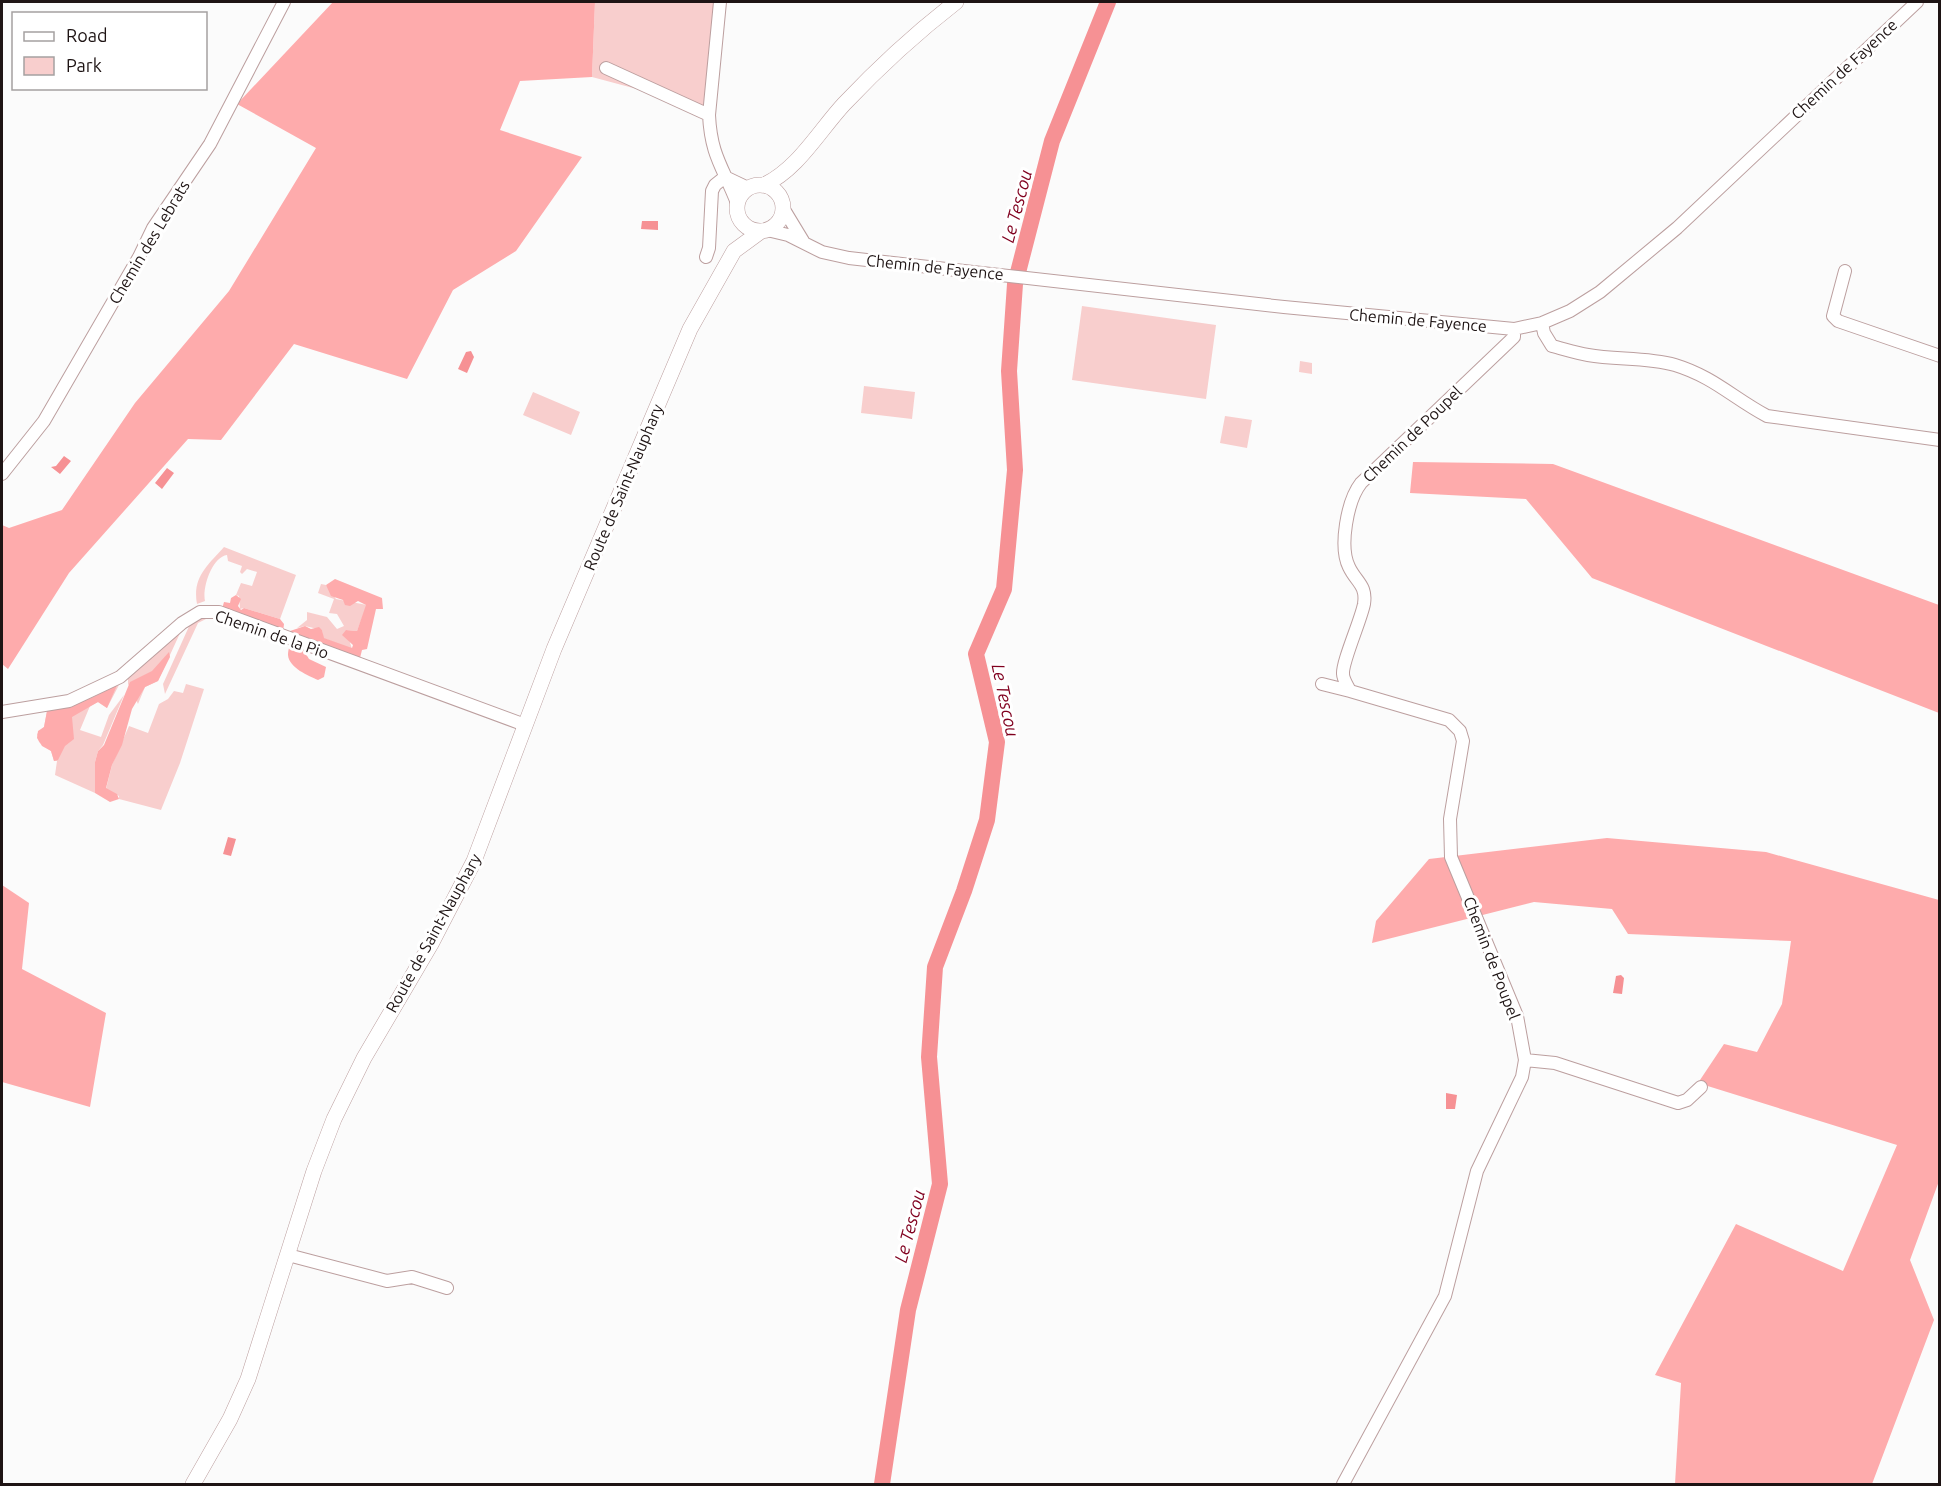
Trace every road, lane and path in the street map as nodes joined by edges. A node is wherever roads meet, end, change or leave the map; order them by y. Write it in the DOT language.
graph roads {
  1 [pos="284,2"];
  2 [pos="720,2"];
  3 [pos="956,2"];
  4 [pos="1917,2"];
  5 [pos="606,68"];
  6 [pos="709,115"];
  7 [pos="794,164"];
  8 [pos="725,177"];
  9 [pos="764,185"];
  10 [pos="748,188"];
  11 [pos="737,203"];
  12 [pos="783,206"];
  13 [pos="740,220"];
  14 [pos="764,231"];
  15 [pos="804,242"];
  16 [pos="734,251"];
  17 [pos="706,257"];
  18 [pos="1845,271"];
  19 [pos="1542,323"];
  20 [pos="1515,329"];
  21 [pos="1940,356"];
  22 [pos="1940,440"];
  23 [pos="2,474"];
  24 [pos="1322,684"];
  25 [pos="1350,691"];
  26 [pos="2,712"];
  27 [pos="525,725"];
  28 [pos="1525,1060"];
  29 [pos="1701,1088"];
  30 [pos="288,1255"];
  31 [pos="447,1288"];
  32 [pos="193,1485"];
  33 [pos="1343,1485"];
  1 -- 23 [label="street, Chemin des Lebrats"];
  2 -- 6 [label="street"];
  3 -- 7 [label="main road"];
  4 -- 19 [label="street, Chemin de Fayence"];
  5 -- 6 [label="street"];
  6 -- 8 [label="street"];
  7 -- 9 [label="main road"];
  7 -- 12 [label="main road"];
  8 -- 10 [label="street"];
  8 -- 11 [label="street"];
  8 -- 17 [label="street"];
  9 -- 10 [label="main road"];
  9 -- 12 [label="main road"];
  10 -- 11 [label="main road"];
  11 -- 13 [label="main road"];
  12 -- 14 [label="main road"];
  12 -- 15 [label="street"];
  13 -- 14 [label="main road"];
  13 -- 16 [label="main road, Route de Saint-Nauphary"];
  14 -- 15 [label="street, Chemin de Fayence"];
  14 -- 16 [label="main road, Route de Saint-Nauphary"];
  15 -- 20 [label="street, Chemin de Fayence"];
  16 -- 27 [label="main road, Route de Saint-Nauphary"];
  18 -- 21 [label="street"];
  19 -- 20 [label="street, Chemin de Fayence"];
  19 -- 22 [label="street"];
  20 -- 25 [label="street, Chemin de Poupel"];
  24 -- 25 [label="street, Chemin de Poupel"];
  25 -- 28 [label="street, Chemin de Poupel"];
  26 -- 27 [label="street, Chemin de la Pio"];
  27 -- 30 [label="main road, Route de Saint-Nauphary"];
  28 -- 29 [label="street"];
  28 -- 33 [label="street, Chemin de Poupel"];
  30 -- 31 [label="street"];
  30 -- 32 [label="main road, Route de Saint-Nauphary"];
}
